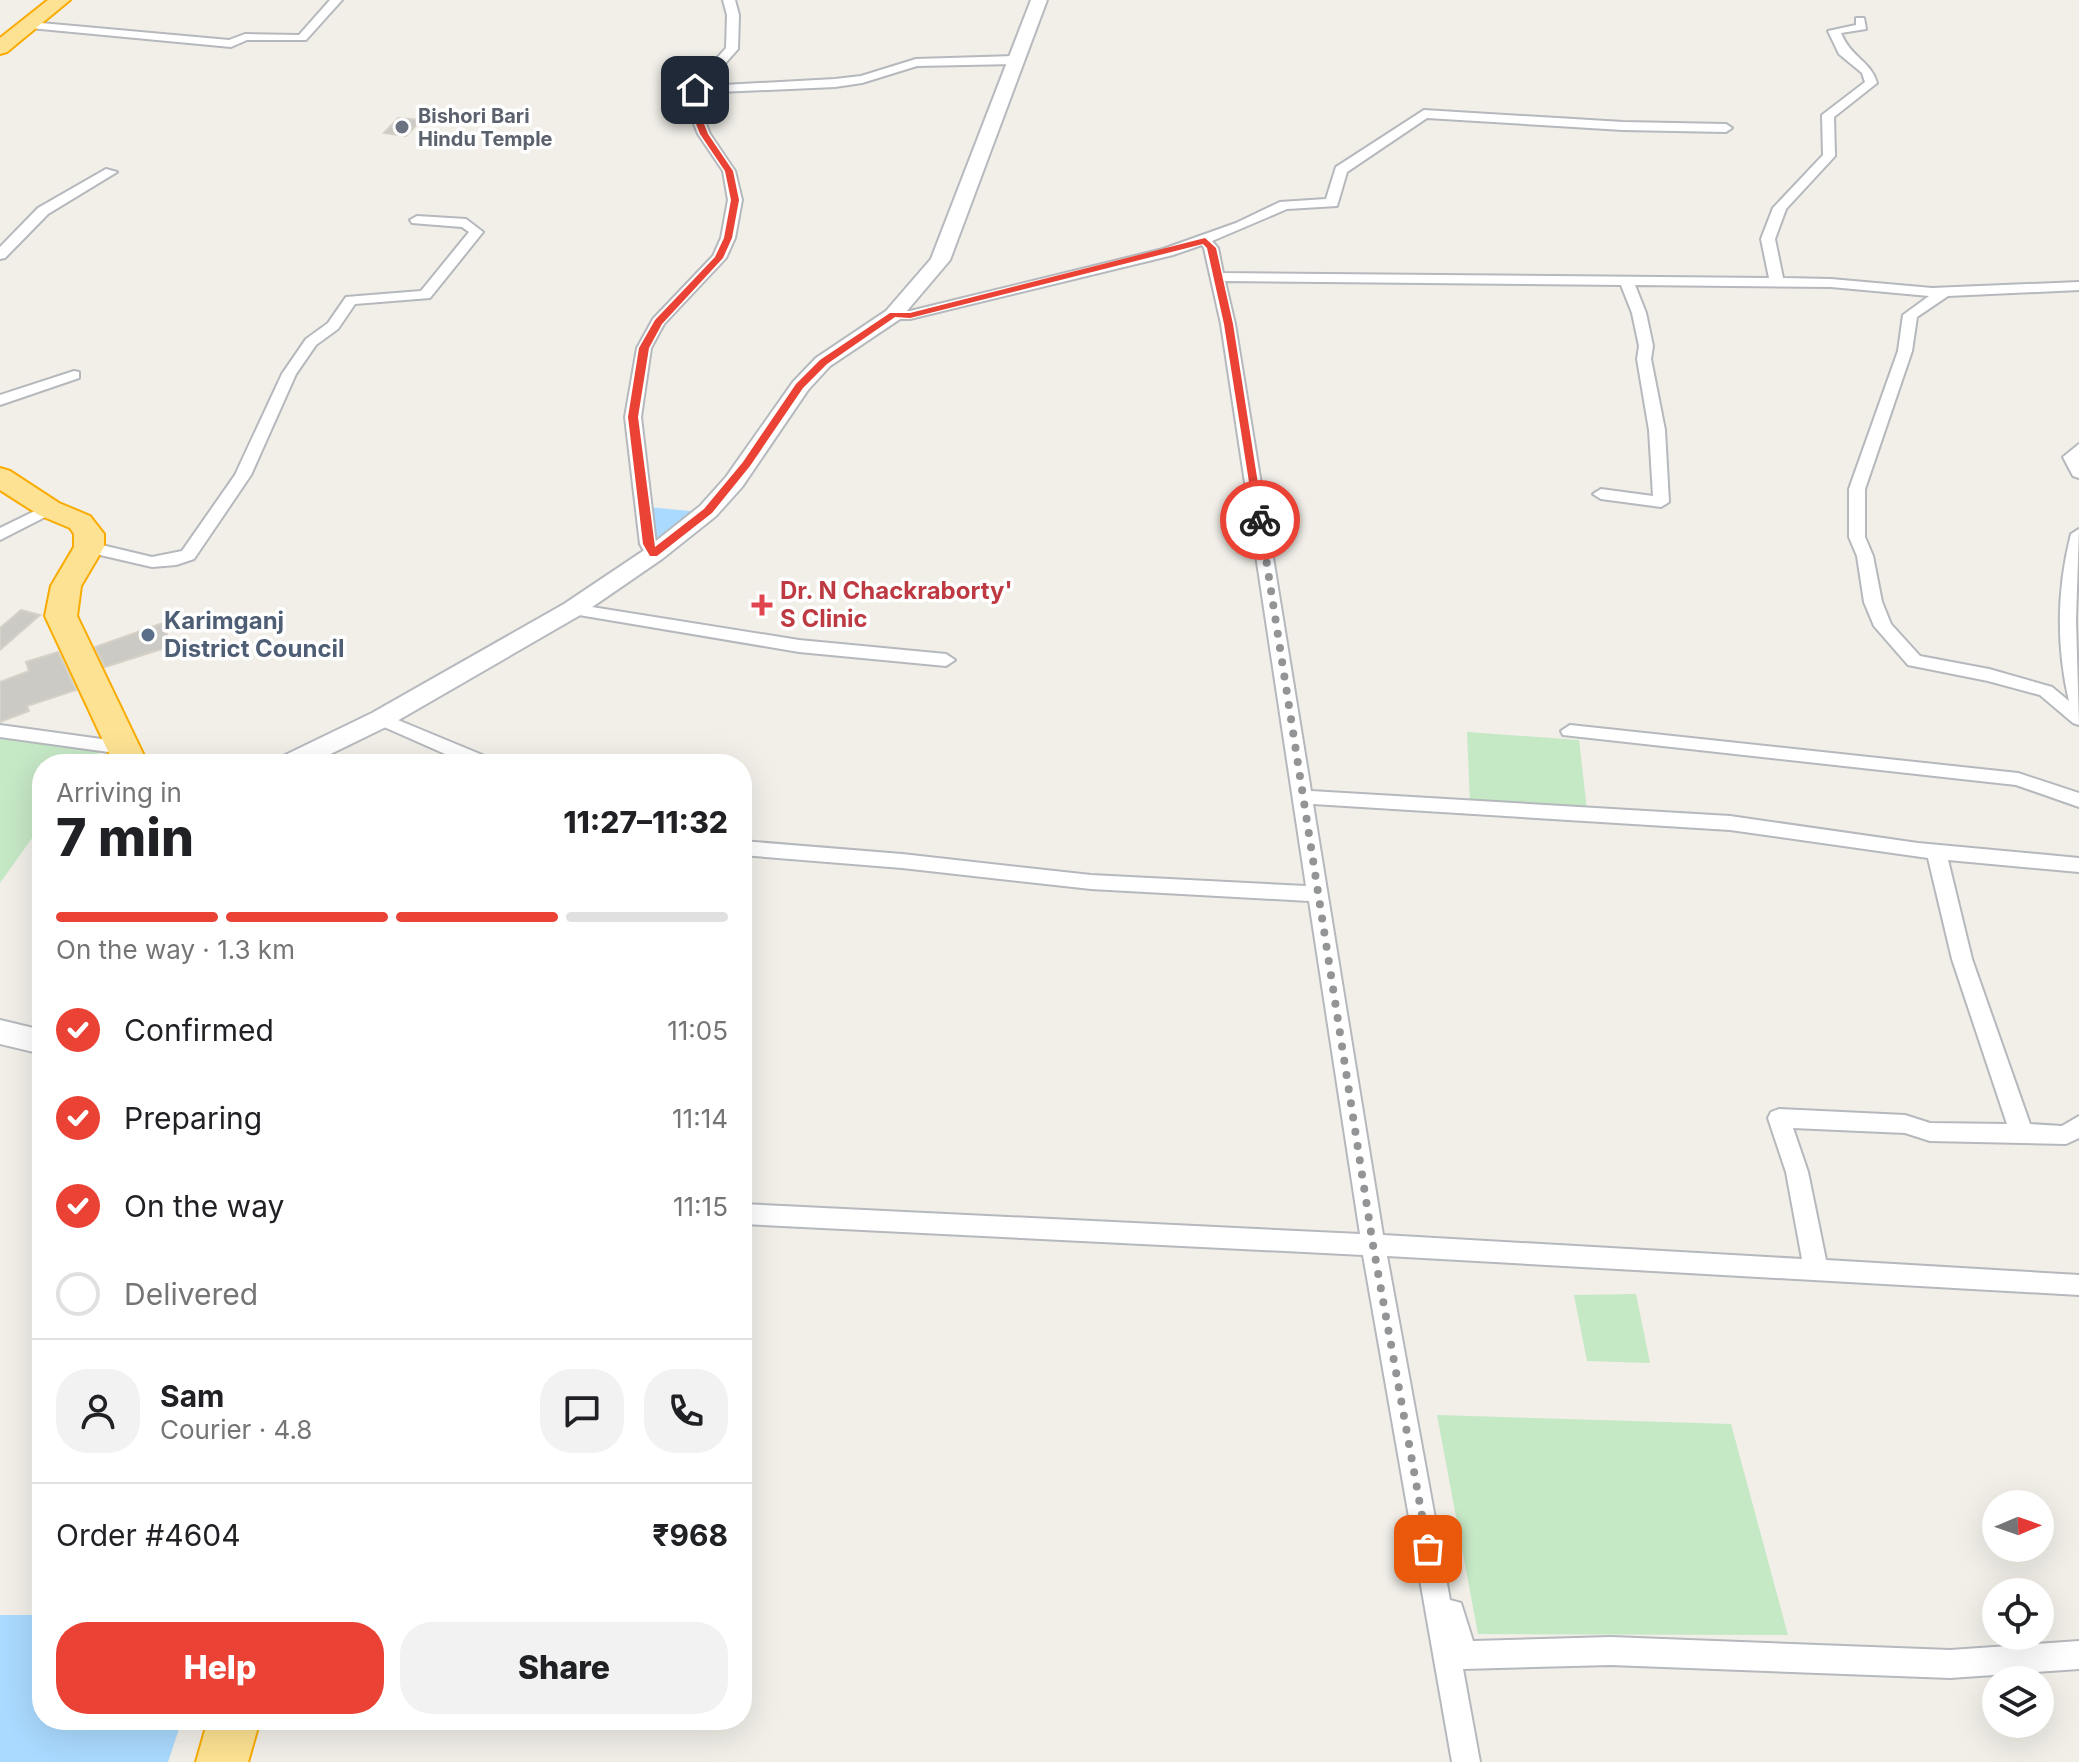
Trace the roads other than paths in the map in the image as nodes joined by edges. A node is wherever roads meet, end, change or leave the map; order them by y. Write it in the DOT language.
graph roads {
  1 [pos="60,0"];
  2 [pos="336,0"];
  3 [pos="729,0"];
  4 [pos="1039,0"];
  5 [pos="1860,20"];
  6 [pos="30,25"];
  7 [pos="0,48"];
  8 [pos="1015,60"];
  9 [pos="695,90"];
  10 [pos="1726,128"];
  11 [pos="111,172"];
  12 [pos="417,220"];
  13 [pos="1205,240"];
  14 [pos="0,255"];
  15 [pos="1218,277"];
  16 [pos="1626,281"];
  17 [pos="1777,282"];
  18 [pos="2079,286"];
  19 [pos="1944,292"];
  20 [pos="893,315"];
  21 [pos="74,375"];
  22 [pos="0,400"];
  23 [pos="2079,449"];
  24 [pos="2079,473"];
  25 [pos="0,477"];
  26 [pos="1601,494"];
  27 [pos="49,509"];
  28 [pos="2079,534"];
  29 [pos="0,535"];
  30 [pos="89,547"];
  31 [pos="654,554"];
  32 [pos="573,609"];
  33 [pos="946,660"];
  34 [pos="2079,706"];
  35 [pos="381,719"];
  36 [pos="2079,719"];
  37 [pos="0,731"];
  38 [pos="1570,731"];
  39 [pos="117,754"];
  40 [pos="126,754"];
  41 [pos="309,754"];
  42 [pos="462,754"];
  43 [pos="1301,797"];
  44 [pos="2079,800"];
  45 [pos="752,849"];
  46 [pos="1937,852"];
  47 [pos="2079,865"];
  48 [pos="1316,894"];
  49 [pos="2079,1125"];
  50 [pos="2022,1133"];
  51 [pos="752,1214"];
  52 [pos="1373,1245"];
  53 [pos="1816,1271"];
  54 [pos="2079,1285"];
  55 [pos="2079,1655"];
  56 [pos="231,1730"];
  57 [pos="222,1762"];
  58 [pos="1466,1762"];
  1 -- 6 [label="highway"];
  2 -- 6 [label="street"];
  3 -- 9 [label="street"];
  4 -- 8 [label="main road"];
  5 -- 17 [label="street"];
  6 -- 7 [label="highway"];
  8 -- 9 [label="street"];
  8 -- 20 [label="main road"];
  9 -- 31 [label="street"];
  10 -- 13 [label="street"];
  11 -- 14 [label="street"];
  12 -- 30 [label="street"];
  13 -- 15 [label="street"];
  13 -- 20 [label="street"];
  15 -- 16 [label="street"];
  15 -- 43 [label="street"];
  16 -- 17 [label="street"];
  16 -- 26 [label="street"];
  17 -- 19 [label="street"];
  18 -- 19 [label="street"];
  19 -- 36 [label="street"];
  20 -- 31 [label="main road"];
  21 -- 22 [label="street"];
  23 -- 24 [label="street"];
  25 -- 27 [label="highway"];
  27 -- 29 [label="street"];
  27 -- 30 [label="highway"];
  28 -- 34 [label="street"];
  30 -- 40 [label="highway"];
  31 -- 32 [label="main road"];
  32 -- 33 [label="street"];
  32 -- 35 [label="main road"];
  35 -- 41 [label="main road"];
  35 -- 42 [label="street"];
  37 -- 39 [label="street"];
  38 -- 44 [label="street"];
  43 -- 46 [label="street"];
  43 -- 48 [label="street"];
  45 -- 48 [label="street"];
  46 -- 47 [label="street"];
  46 -- 50 [label="street"];
  48 -- 52 [label="street"];
  49 -- 50 [label="street"];
  50 -- 53 [label="street"];
  51 -- 52 [label="street"];
  52 -- 53 [label="street"];
  52 -- 55 [label="street"];
  52 -- 58 [label="street"];
  53 -- 54 [label="street"];
  56 -- 57 [label="highway"];
}
